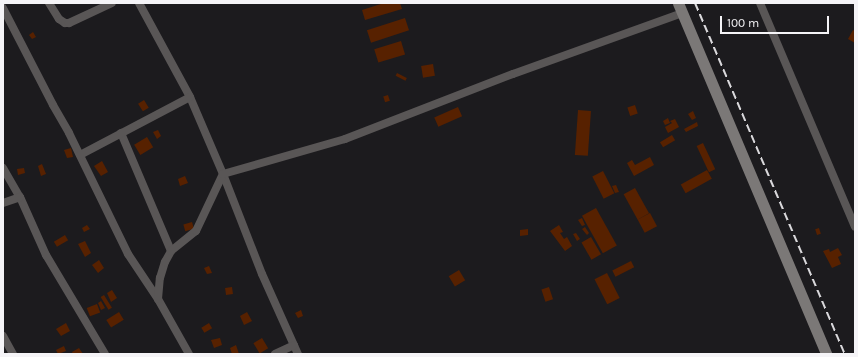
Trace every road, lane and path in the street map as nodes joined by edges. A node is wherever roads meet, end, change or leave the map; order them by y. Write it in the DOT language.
graph roads {
  1 [pos="49,3"];
  2 [pos="112,3"];
  3 [pos="139,3"];
  4 [pos="760,3"];
  5 [pos="3,8"];
  6 [pos="680,8"];
  7 [pos="190,97"];
  8 [pos="121,133"];
  9 [pos="80,155"];
  10 [pos="3,168"];
  11 [pos="223,174"];
  12 [pos="20,197"];
  13 [pos="3,203"];
  14 [pos="855,227"];
  15 [pos="171,252"];
  16 [pos="158,299"];
  17 [pos="3,336"];
  18 [pos="294,345"];
  19 [pos="13,354"];
  20 [pos="105,354"];
  21 [pos="189,354"];
  22 [pos="275,354"];
  23 [pos="298,354"];
  24 [pos="826,354"];
  1 -- 2 [label="street"];
  3 -- 7 [label="street"];
  4 -- 14 [label="street"];
  5 -- 9 [label="street"];
  6 -- 11 [label="street"];
  6 -- 24 [label="street"];
  7 -- 8 [label="street"];
  7 -- 11 [label="street"];
  8 -- 9 [label="street"];
  8 -- 15 [label="street"];
  9 -- 16 [label="street"];
  10 -- 12 [label="street"];
  11 -- 15 [label="street"];
  11 -- 18 [label="street"];
  12 -- 13 [label="street"];
  12 -- 20 [label="street"];
  15 -- 16 [label="street"];
  16 -- 21 [label="street"];
  17 -- 19 [label="street"];
  18 -- 22 [label="street"];
  18 -- 23 [label="street"];
}
